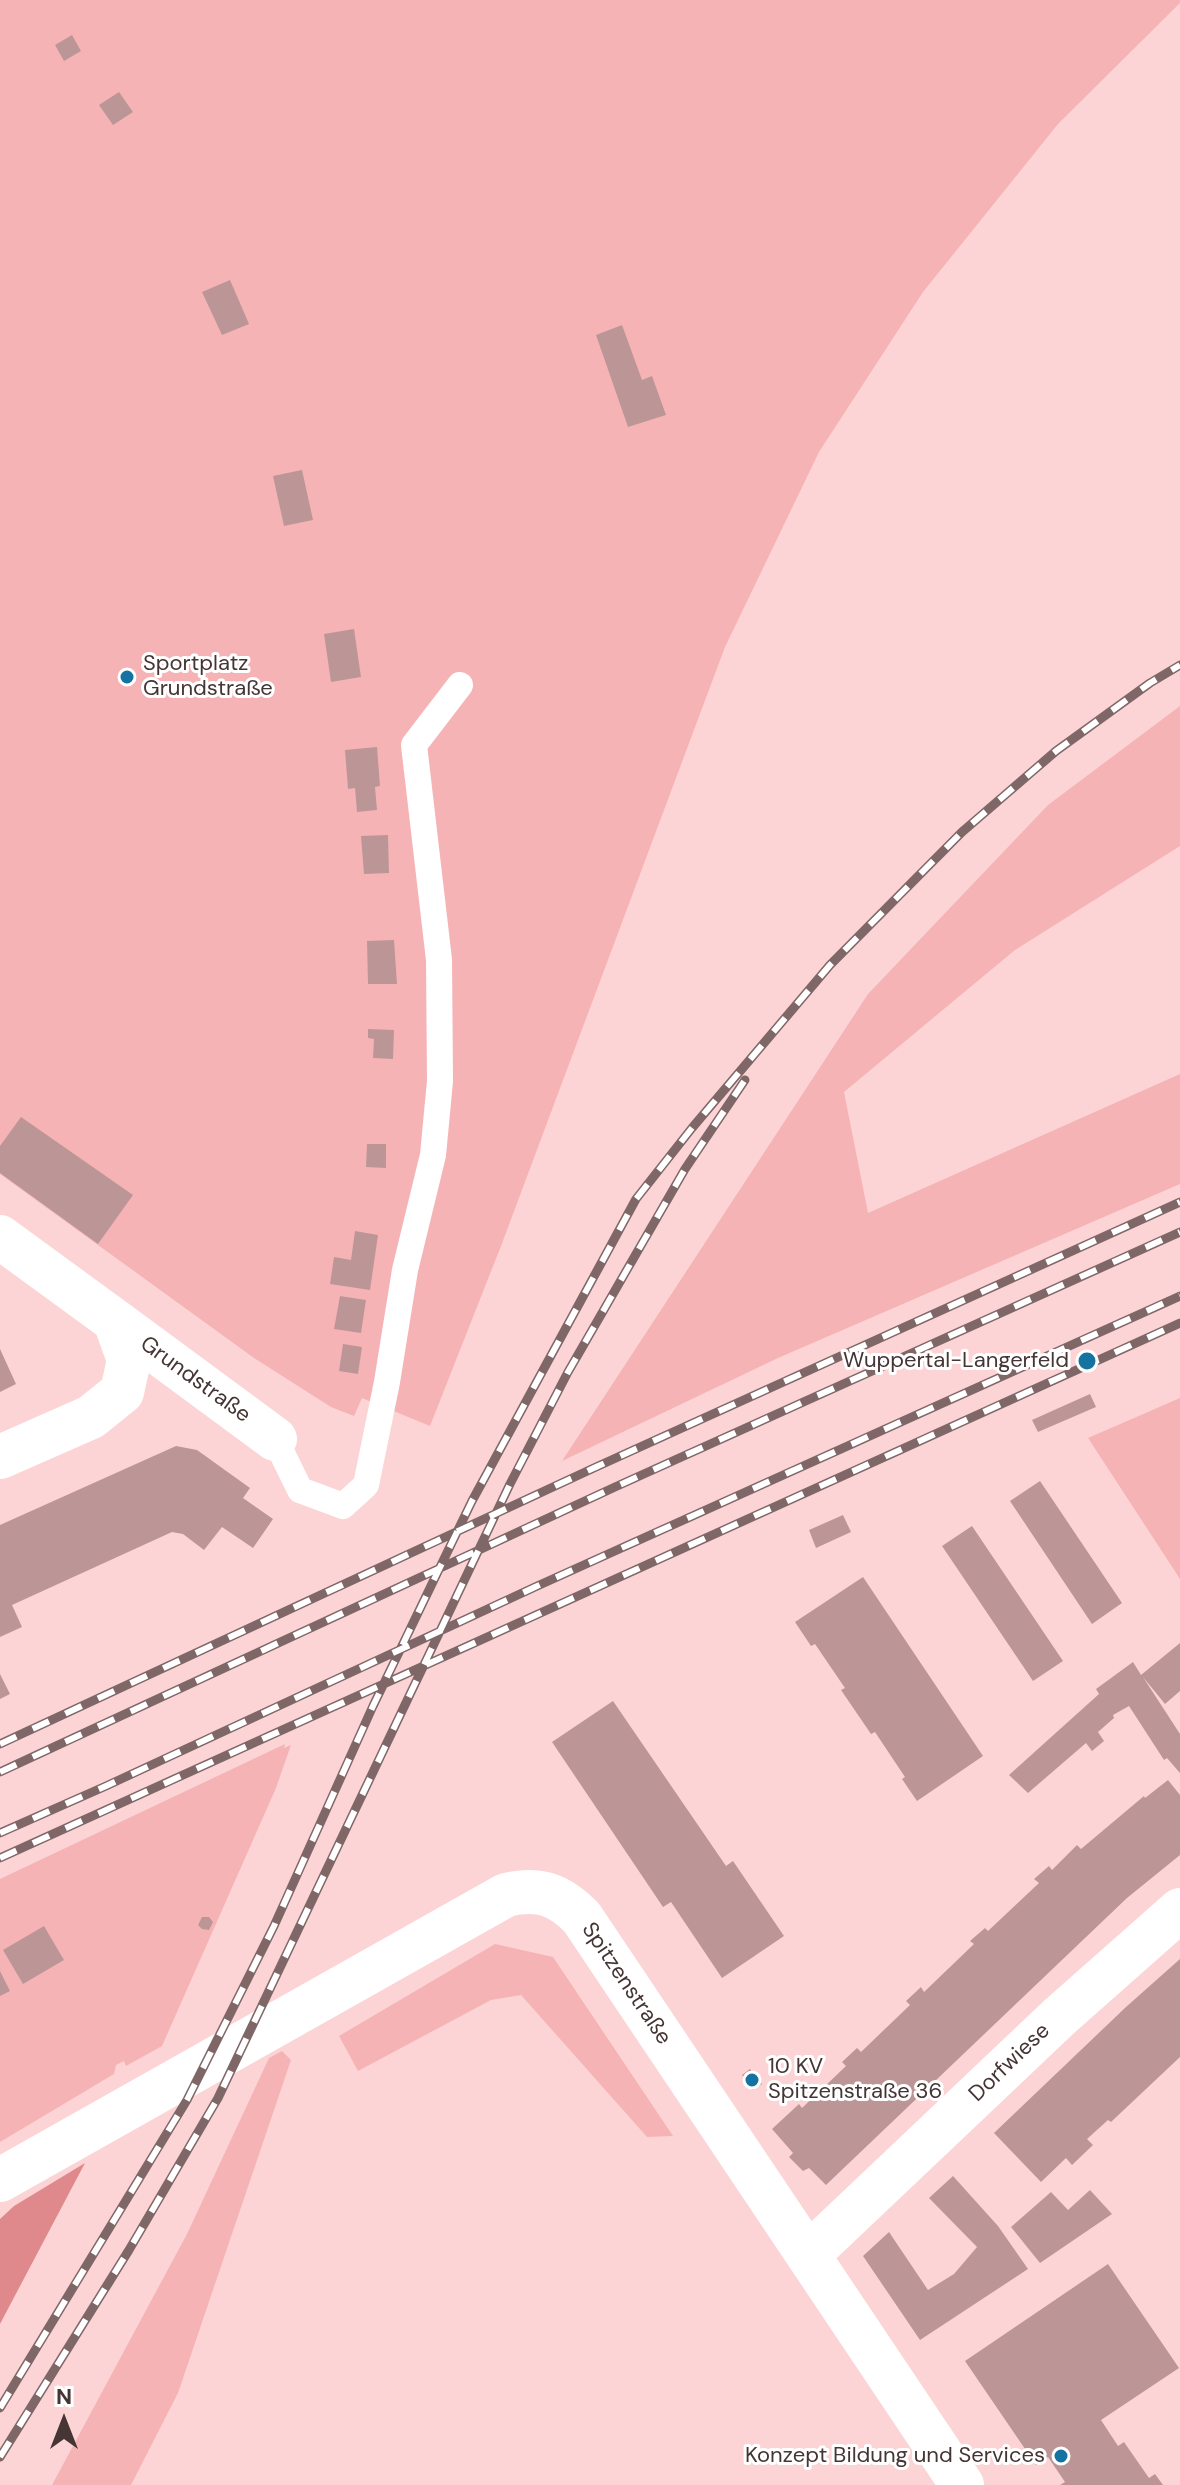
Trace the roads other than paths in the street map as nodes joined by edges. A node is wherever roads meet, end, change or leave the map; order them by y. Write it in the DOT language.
graph roads {
  1 [pos="460,685"];
  2 [pos="0,1237"];
  3 [pos="115,1321"];
  4 [pos="275,1439"];
  5 [pos="0,1457"];
  6 [pos="1180,1910"];
  7 [pos="0,2180"];
  8 [pos="809,2254"];
  9 [pos="962,2485"];
  1 -- 4 [label="lane"];
  2 -- 3 [label="street, Grundstraße"];
  3 -- 4 [label="street, Grundstraße"];
  3 -- 5 [label="street, Grundstraße"];
  6 -- 8 [label="street, Dorfwiese"];
  7 -- 8 [label="street, Spitzenstraße"];
  8 -- 9 [label="street, Spitzenstraße"];
}
